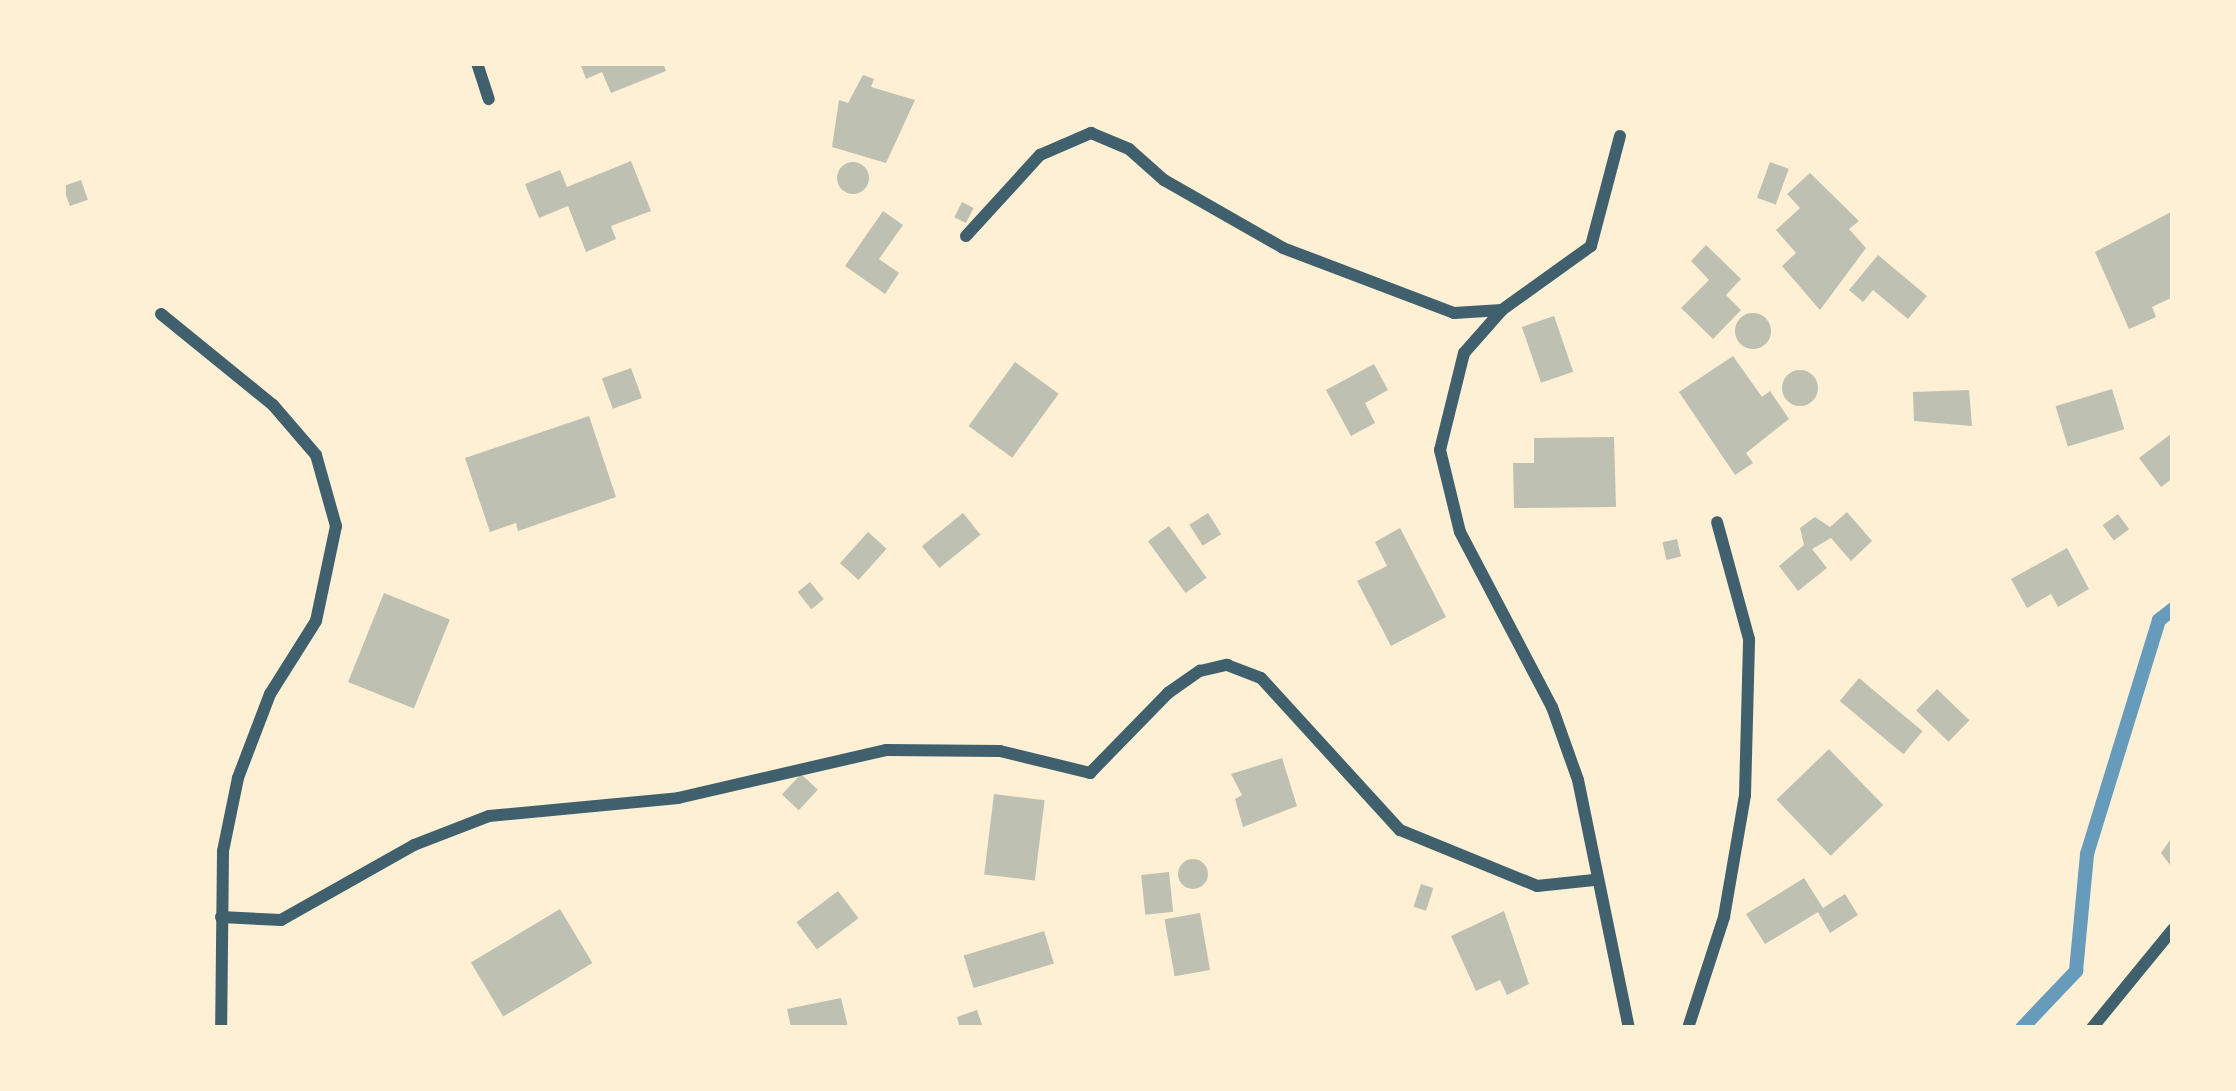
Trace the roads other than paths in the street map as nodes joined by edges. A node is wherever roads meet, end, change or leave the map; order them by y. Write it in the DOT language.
graph roads {
  1 [pos="477,63"];
  2 [pos="489,99"];
  3 [pos="1620,136"];
  4 [pos="966,236"];
  5 [pos="1502,310"];
  6 [pos="161,314"];
  7 [pos="1717,522"];
  8 [pos="1594,880"];
  9 [pos="221,917"];
  10 [pos="2173,929"];
  11 [pos="221,1028"];
  12 [pos="1630,1028"];
  13 [pos="1688,1028"];
  14 [pos="2092,1028"];
  1 -- 2 [label="street"];
  3 -- 5 [label="street"];
  4 -- 5 [label="street"];
  5 -- 8 [label="street"];
  6 -- 9 [label="street"];
  7 -- 13 [label="street"];
  8 -- 9 [label="street"];
  8 -- 12 [label="street"];
  9 -- 11 [label="street"];
  10 -- 14 [label="street"];
}
